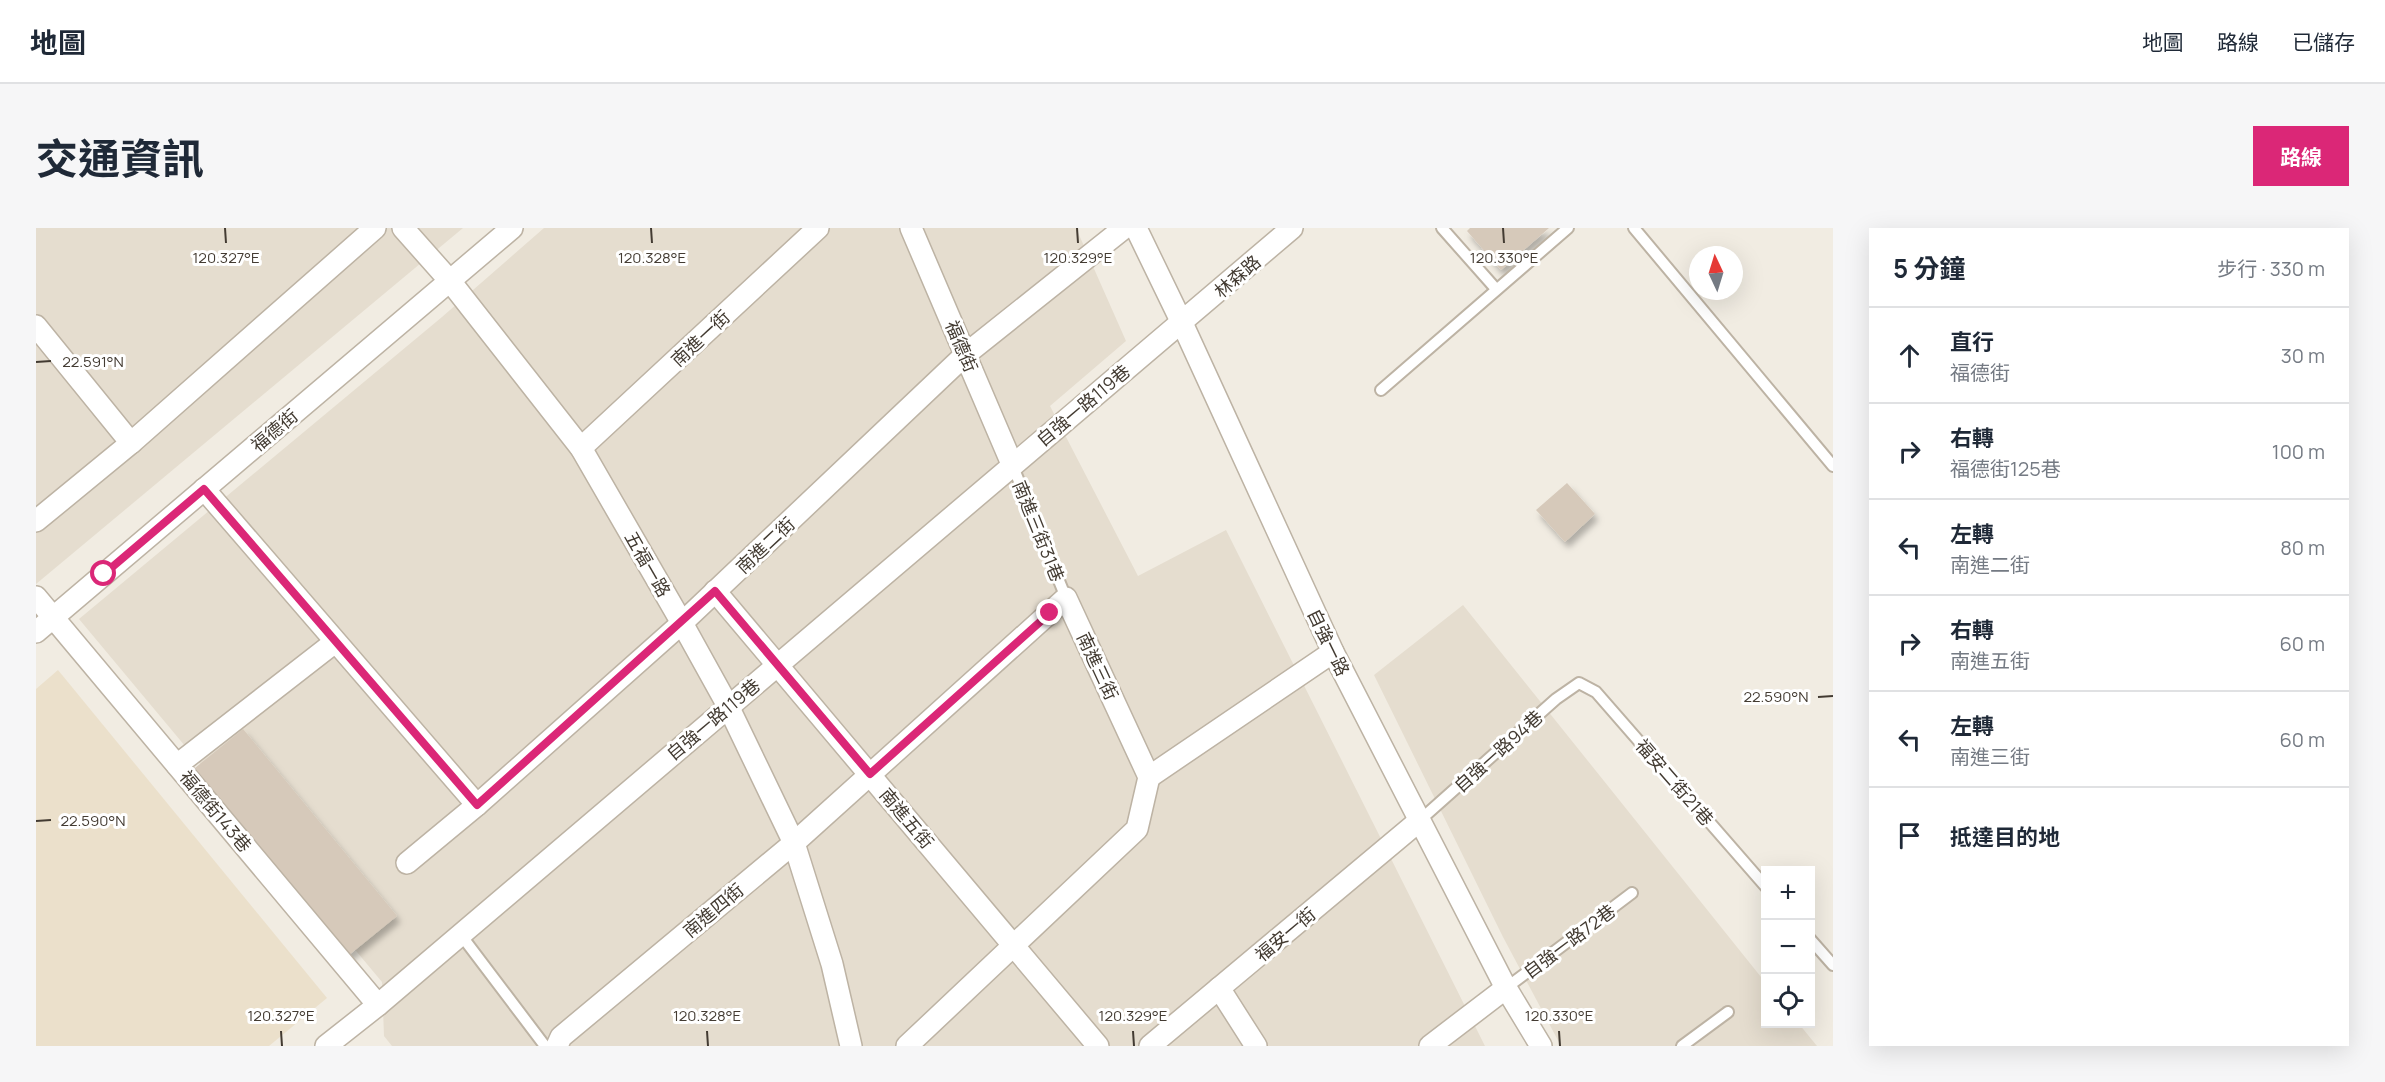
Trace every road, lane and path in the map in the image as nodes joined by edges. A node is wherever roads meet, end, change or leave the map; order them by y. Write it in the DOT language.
graph roads {
  1 [pos="375,228"];
  2 [pos="403,228"];
  3 [pos="512,228"];
  4 [pos="818,228"];
  5 [pos="911,228"];
  6 [pos="1124,228"];
  7 [pos="1136,228"];
  8 [pos="1292,228"];
  9 [pos="1442,228"];
  10 [pos="1568,228"];
  11 [pos="1634,228"];
  12 [pos="450,281"];
  13 [pos="1496,289"];
  14 [pos="1182,323"];
  15 [pos="36,326"];
  16 [pos="966,354"];
  17 [pos="1381,390"];
  18 [pos="131,443"];
  19 [pos="581,448"];
  20 [pos="1012,464"];
  21 [pos="1833,466"];
  22 [pos="204,489"];
  23 [pos="36,521"];
  24 [pos="715,591"];
  25 [pos="36,597"];
  26 [pos="1066,598"];
  27 [pos="54,617"];
  28 [pos="682,623"];
  29 [pos="36,632"];
  30 [pos="335,642"];
  31 [pos="1333,652"];
  32 [pos="777,664"];
  33 [pos="1579,683"];
  34 [pos="728,706"];
  35 [pos="177,765"];
  36 [pos="870,774"];
  37 [pos="1149,777"];
  38 [pos="477,805"];
  39 [pos="1419,821"];
  40 [pos="794,843"];
  41 [pos="407,863"];
  42 [pos="1761,881"];
  43 [pos="1632,893"];
  44 [pos="461,935"];
  45 [pos="1014,945"];
  46 [pos="1815,945"];
  47 [pos="1833,965"];
  48 [pos="1220,988"];
  49 [pos="1506,988"];
  50 [pos="378,1005"];
  51 [pos="1728,1012"];
  52 [pos="326,1046"];
  53 [pos="545,1046"];
  54 [pos="557,1046"];
  55 [pos="850,1046"];
  56 [pos="907,1046"];
  57 [pos="1098,1046"];
  58 [pos="1150,1046"];
  59 [pos="1256,1046"];
  60 [pos="1430,1046"];
  61 [pos="1541,1046"];
  62 [pos="1682,1046"];
  1 -- 18 [label="street"];
  2 -- 12 [label="street, 五福一路"];
  3 -- 12 [label="street, 福德街"];
  4 -- 19 [label="street, 南進一街"];
  5 -- 16 [label="street, 福德街"];
  6 -- 16 [label="street, 南進二街"];
  7 -- 14 [label="street, 自強一路"];
  8 -- 14 [label="street, 林森路"];
  9 -- 13 [label="lane"];
  10 -- 13 [label="lane"];
  11 -- 21 [label="lane"];
  12 -- 19 [label="street, 五福一路"];
  12 -- 22 [label="street, 福德街"];
  13 -- 17 [label="lane"];
  14 -- 20 [label="street, 自強一路119巷"];
  14 -- 31 [label="street, 自強一路"];
  15 -- 18 [label="street"];
  16 -- 20 [label="street, 福德街"];
  16 -- 24 [label="street, 南進二街"];
  18 -- 23 [label="street"];
  19 -- 28 [label="street, 五福一路"];
  20 -- 26 [label="lane, 南進三街31巷"];
  20 -- 32 [label="street, 自強一路119巷"];
  22 -- 27 [label="street, 福德街"];
  22 -- 30 [label="street"];
  24 -- 28 [label="street, 南進二街"];
  24 -- 32 [label="street, 南進五街"];
  25 -- 27 [label="street, 福德街143巷"];
  26 -- 36 [label="street"];
  26 -- 37 [label="street, 南進三街"];
  27 -- 29 [label="street, 福德街"];
  27 -- 35 [label="street, 福德街143巷"];
  28 -- 34 [label="street, 五福一路"];
  28 -- 38 [label="street, 南進二街"];
  30 -- 35 [label="street"];
  30 -- 38 [label="street"];
  31 -- 37 [label="street"];
  31 -- 39 [label="street, 自強一路"];
  32 -- 34 [label="street, 自強一路119巷"];
  32 -- 36 [label="street, 南進五街"];
  33 -- 39 [label="lane, 自強一路94巷"];
  33 -- 42 [label="lane, 福安二街21巷"];
  34 -- 40 [label="street, 五福一路"];
  34 -- 44 [label="street, 自強一路119巷"];
  35 -- 50 [label="street, 福德街143巷"];
  36 -- 40 [label="street, 南進四街"];
  36 -- 45 [label="street, 南進五街"];
  37 -- 45 [label="street"];
  38 -- 41 [label="street, 南進二街"];
  39 -- 48 [label="street, 福安一街"];
  39 -- 49 [label="street, 自強一路"];
  40 -- 54 [label="street, 南進四街"];
  40 -- 55 [label="street, 五福一路"];
  43 -- 49 [label="lane, 自強一路72巷"];
  44 -- 50 [label="street, 自強一路119巷"];
  44 -- 53 [label="lane"];
  45 -- 56 [label="street"];
  45 -- 57 [label="street, 南進五街"];
  46 -- 47 [label="lane"];
  48 -- 58 [label="street, 福安一街"];
  48 -- 59 [label="street"];
  49 -- 60 [label="street"];
  49 -- 61 [label="street, 自強一路"];
  50 -- 52 [label="street, 自強一路119巷"];
  51 -- 62 [label="lane"];
}
